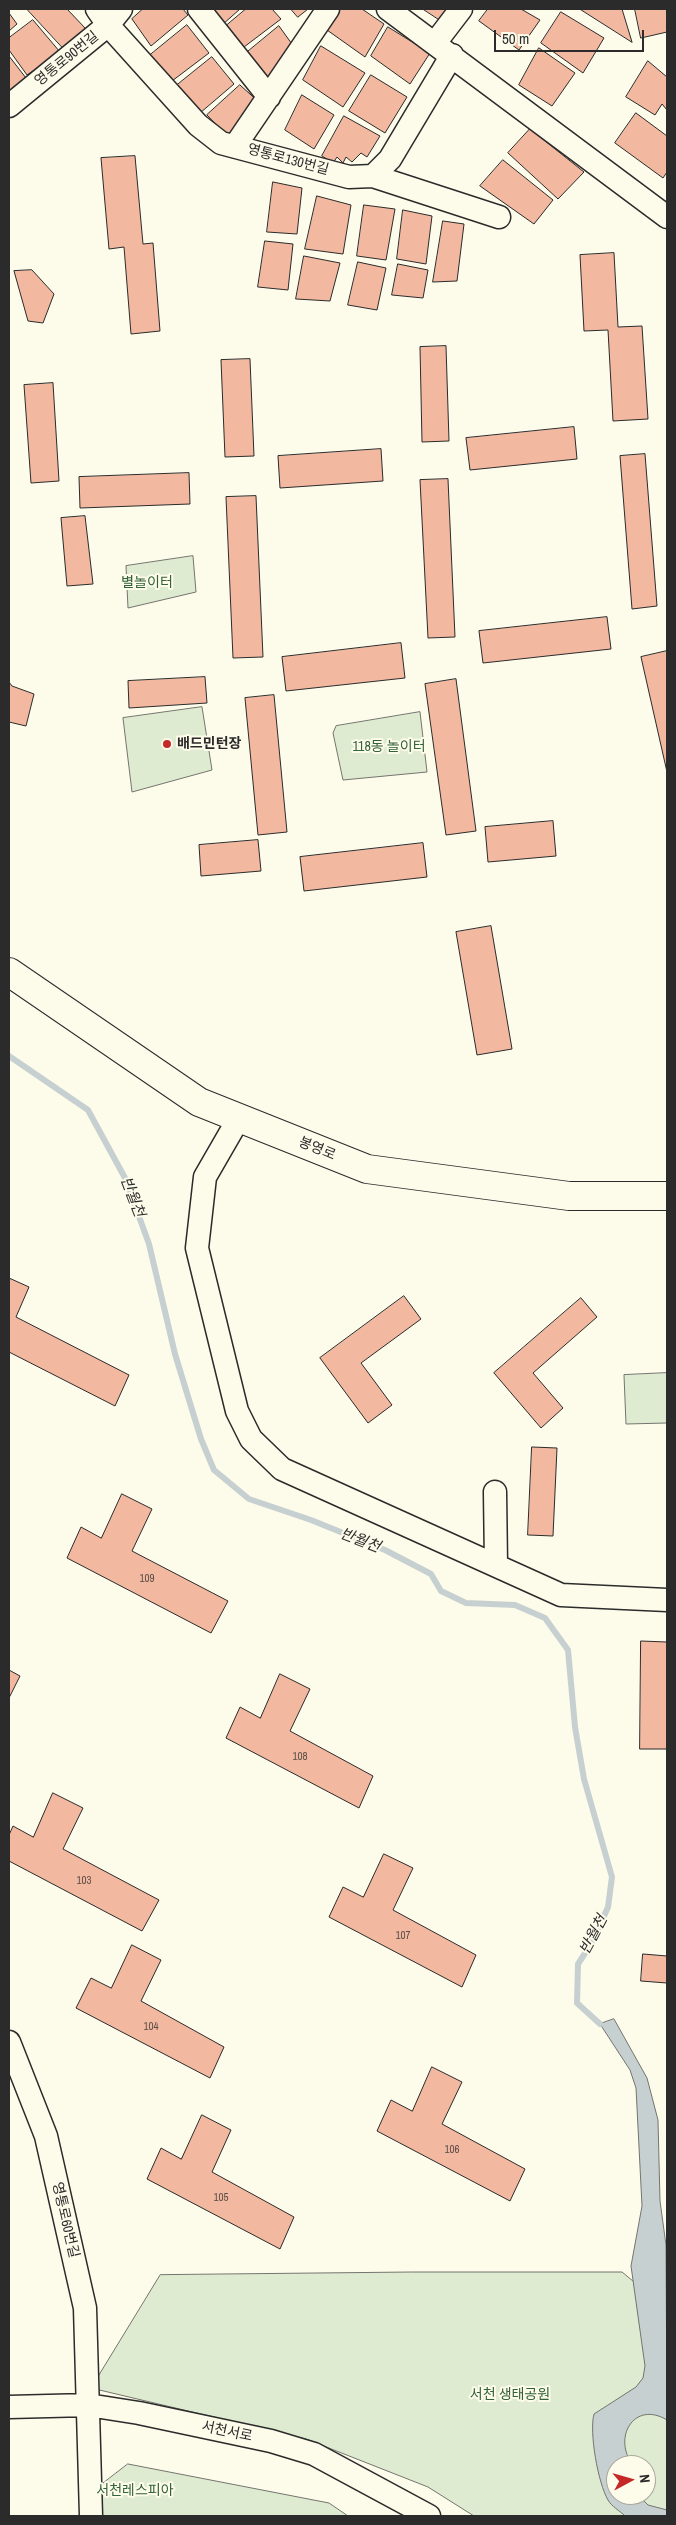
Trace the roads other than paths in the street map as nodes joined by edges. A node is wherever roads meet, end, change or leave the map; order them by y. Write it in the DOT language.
graph roads {
  1 [pos="198,9"];
  2 [pos="328,9"];
  3 [pos="388,9"];
  4 [pos="461,9"];
  5 [pos="109,14"];
  6 [pos="444,49"];
  7 [pos="269,97"];
  8 [pos="9,106"];
  9 [pos="236,146"];
  10 [pos="373,176"];
  11 [pos="499,217"];
  12 [pos="667,217"];
  13 [pos="9,972"];
  14 [pos="239,1118"];
  15 [pos="667,1196"];
  16 [pos="495,1492"];
  17 [pos="496,1565"];
  18 [pos="667,1600"];
  19 [pos="9,2042"];
  20 [pos="88,2405"];
  21 [pos="9,2407"];
  22 [pos="91,2516"];
  23 [pos="429,2516"];
  1 -- 7 [label="street"];
  2 -- 7 [label="street"];
  3 -- 6 [label="street"];
  4 -- 6 [label="street"];
  5 -- 8 [label="street, 영통로90번길"];
  5 -- 9 [label="street, 영통로130번길"];
  6 -- 10 [label="street"];
  6 -- 12 [label="street"];
  7 -- 9 [label="street"];
  9 -- 10 [label="street, 영통로130번길"];
  10 -- 11 [label="street, 영통로130번길"];
  13 -- 14 [label="highway, 봉영로"];
  14 -- 15 [label="highway, 봉영로"];
  14 -- 17 [label="street"];
  16 -- 17 [label="street"];
  17 -- 18 [label="street"];
  19 -- 20 [label="street, 영통로60번길"];
  20 -- 21 [label="street, 서천서로"];
  20 -- 22 [label="street, 영통로60번길"];
  20 -- 23 [label="street, 서천서로"];
}
